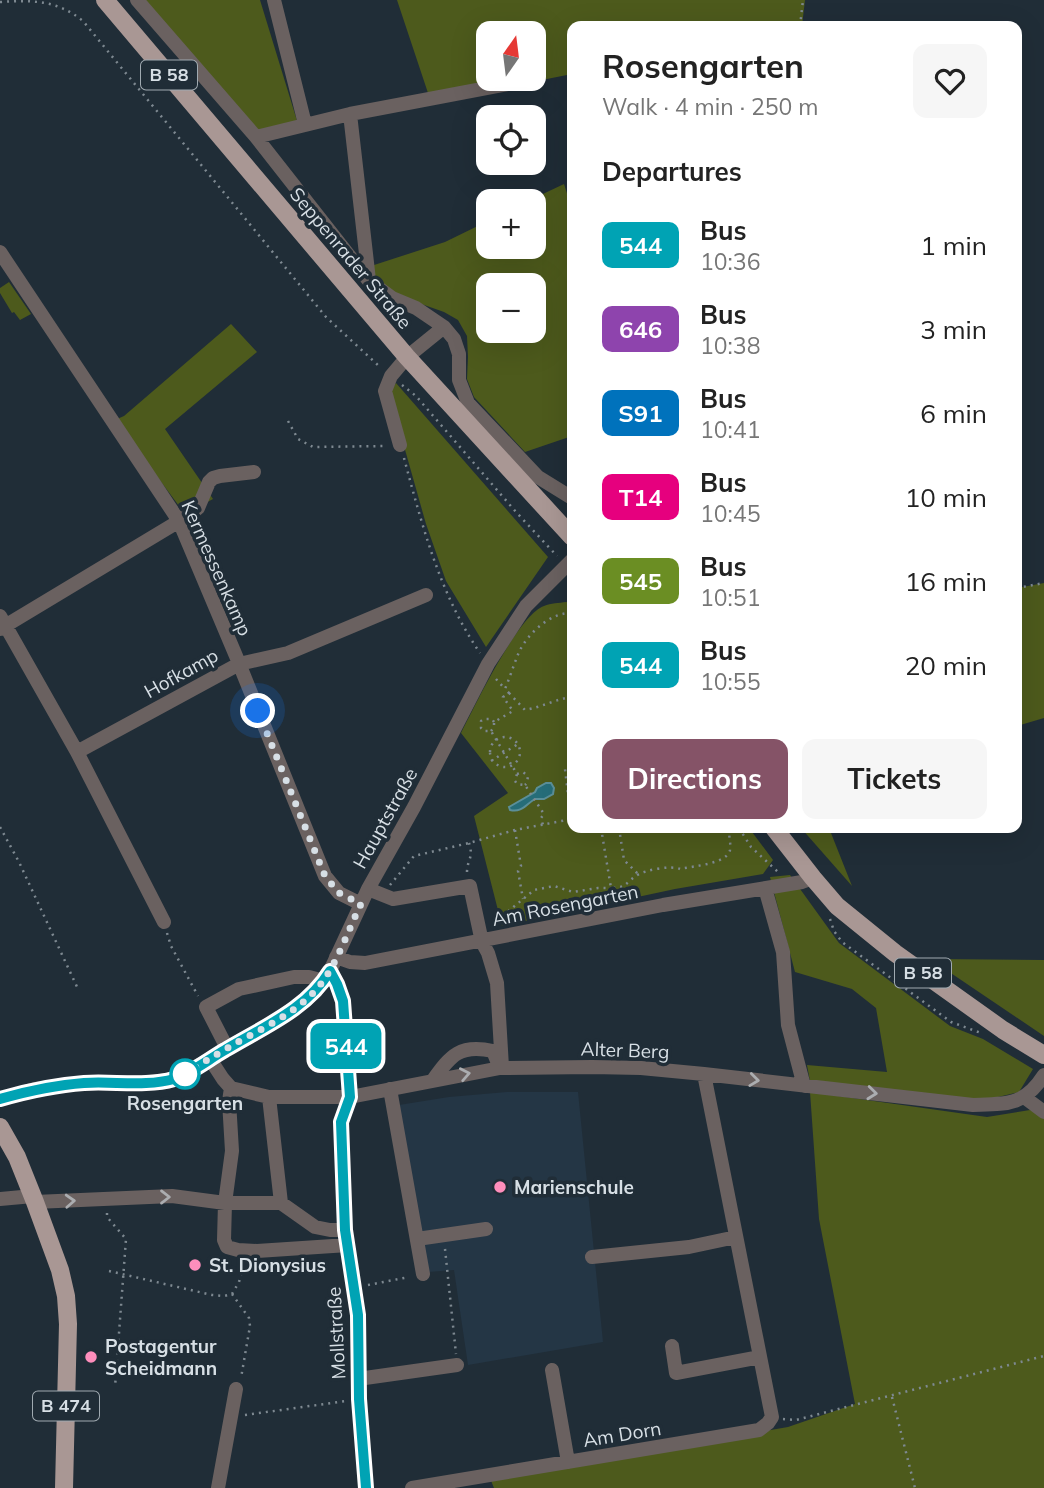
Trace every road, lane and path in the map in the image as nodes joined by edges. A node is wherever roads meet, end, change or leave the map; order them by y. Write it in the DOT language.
graph roads {
  1 [pos="105,0"];
  2 [pos="137,0"];
  3 [pos="274,0"];
  4 [pos="803,0"];
  5 [pos="0,2"];
  6 [pos="801,21"];
  7 [pos="476,90"];
  8 [pos="350,114"];
  9 [pos="305,124"];
  10 [pos="256,137"];
  11 [pos="2,258"];
  12 [pos="369,281"];
  13 [pos="444,327"];
  14 [pos="407,357"];
  15 [pos="391,376"];
  16 [pos="288,421"];
  17 [pos="400,445"];
  18 [pos="254,472"];
  19 [pos="567,495"];
  20 [pos="179,521"];
  21 [pos="567,532"];
  22 [pos="567,561"];
  23 [pos="567,565"];
  24 [pos="1044,583"];
  25 [pos="1022,587"];
  26 [pos="426,595"];
  27 [pos="567,613"];
  28 [pos="2,623"];
  29 [pos="239,664"];
  30 [pos="488,664"];
  31 [pos="509,693"];
  32 [pos="567,697"];
  33 [pos="494,722"];
  34 [pos="491,731"];
  35 [pos="496,740"];
  36 [pos="517,744"];
  37 [pos="77,752"];
  38 [pos="504,752"];
  39 [pos="491,761"];
  40 [pos="512,766"];
  41 [pos="517,774"];
  42 [pos="524,785"];
  43 [pos="567,820"];
  44 [pos="543,825"];
  45 [pos="0,827"];
  46 [pos="515,831"];
  47 [pos="601,833"];
  48 [pos="620,833"];
  49 [pos="729,833"];
  50 [pos="742,833"];
  51 [pos="777,833"];
  52 [pos="470,844"];
  53 [pos="638,874"];
  54 [pos="807,880"];
  55 [pos="785,885"];
  56 [pos="471,886"];
  57 [pos="611,888"];
  58 [pos="765,888"];
  59 [pos="368,889"];
  60 [pos="384,895"];
  61 [pos="523,900"];
  62 [pos="361,904"];
  63 [pos="164,922"];
  64 [pos="509,935"];
  65 [pos="482,942"];
  66 [pos="336,957"];
  67 [pos="327,976"];
  68 [pos="191,984"];
  69 [pos="78,989"];
  70 [pos="227,1048"];
  71 [pos="1044,1055"];
  72 [pos="210,1059"];
  73 [pos="501,1068"];
  74 [pos="704,1074"];
  75 [pos="1044,1075"];
  76 [pos="433,1080"];
  77 [pos="804,1086"];
  78 [pos="231,1088"];
  79 [pos="390,1089"];
  80 [pos="269,1097"];
  81 [pos="350,1097"];
  82 [pos="1024,1097"];
  83 [pos="0,1099"];
  84 [pos="1044,1112"];
  85 [pos="0,1127"];
  86 [pos="0,1199"];
  87 [pos="34,1199"];
  88 [pos="106,1199"];
  89 [pos="225,1203"];
  90 [pos="281,1203"];
  91 [pos="486,1229"];
  92 [pos="444,1235"];
  93 [pos="346,1237"];
  94 [pos="736,1237"];
  95 [pos="417,1239"];
  96 [pos="242,1250"];
  97 [pos="592,1257"];
  98 [pos="109,1271"];
  99 [pos="124,1273"];
  100 [pos="423,1274"];
  101 [pos="354,1288"];
  102 [pos="232,1294"];
  103 [pos="113,1327"];
  104 [pos="119,1328"];
  105 [pos="671,1346"];
  106 [pos="1044,1356"];
  107 [pos="760,1357"];
  108 [pos="457,1365"];
  109 [pos="552,1370"];
  110 [pos="358,1379"];
  111 [pos="115,1387"];
  112 [pos="236,1389"];
  113 [pos="892,1396"];
  114 [pos="359,1399"];
  115 [pos="231,1417"];
  116 [pos="772,1418"];
  117 [pos="568,1462"];
  118 [pos="64,1488"];
  119 [pos="218,1488"];
  120 [pos="366,1488"];
  121 [pos="412,1488"];
  122 [pos="915,1488"];
  1 -- 14 [label="main road, Seppenrader Straße / B 58"];
  2 -- 10 [label="street"];
  3 -- 9 [label="street"];
  4 -- 6 [label="path"];
  5 -- 15 [label="path"];
  7 -- 8 [label="street"];
  8 -- 9 [label="street"];
  8 -- 12 [label="street"];
  9 -- 10 [label="street"];
  10 -- 12 [label="street"];
  11 -- 20 [label="street, Kermessenkamp"];
  12 -- 13 [label="street"];
  13 -- 14 [label="street"];
  13 -- 19 [label="street"];
  14 -- 15 [label="street"];
  14 -- 21 [label="main road, Seppenrader Straße / B 58"];
  15 -- 17 [label="street"];
  15 -- 22 [label="path"];
  16 -- 17 [label="path"];
  17 -- 30 [label="path"];
  18 -- 20 [label="street"];
  20 -- 28 [label="street"];
  20 -- 29 [label="street, Kermessenkamp"];
  23 -- 30 [label="street, Hauptstraße"];
  24 -- 25 [label="path"];
  26 -- 29 [label="street, Hofkamp"];
  27 -- 31 [label="path"];
  28 -- 37 [label="street"];
  29 -- 37 [label="street, Hofkamp"];
  29 -- 62 [label="street, Kermessenkamp"];
  30 -- 59 [label="street, Hauptstraße"];
  31 -- 32 [label="path"];
  31 -- 33 [label="path"];
  33 -- 34 [label="path"];
  33 -- 34 [label="path"];
  34 -- 35 [label="path"];
  35 -- 36 [label="path"];
  35 -- 38 [label="path"];
  35 -- 39 [label="path"];
  36 -- 38 [label="path"];
  36 -- 40 [label="path"];
  37 -- 63 [label="street"];
  38 -- 39 [label="path"];
  38 -- 40 [label="path"];
  39 -- 40 [label="path"];
  40 -- 41 [label="path"];
  41 -- 42 [label="path"];
  41 -- 42 [label="path"];
  42 -- 44 [label="path"];
  43 -- 44 [label="path"];
  44 -- 46 [label="path"];
  45 -- 69 [label="path"];
  46 -- 52 [label="path"];
  46 -- 61 [label="path"];
  47 -- 57 [label="path"];
  48 -- 53 [label="path"];
  49 -- 53 [label="path"];
  50 -- 55 [label="path"];
  51 -- 54 [label="main road, B 58"];
  52 -- 56 [label="path"];
  52 -- 60 [label="path"];
  53 -- 57 [label="path"];
  54 -- 55 [label="street, Am Rosengarten"];
  54 -- 71 [label="main road, B 58"];
  55 -- 58 [label="street, Am Rosengarten"];
  56 -- 60 [label="street"];
  56 -- 65 [label="street"];
  57 -- 61 [label="path"];
  58 -- 64 [label="street, Am Rosengarten"];
  58 -- 77 [label="street"];
  59 -- 60 [label="street"];
  59 -- 62 [label="street, Hauptstraße"];
  61 -- 64 [label="path"];
  62 -- 66 [label="street, Hauptstraße"];
  63 -- 68 [label="path"];
  64 -- 65 [label="street, Am Rosengarten"];
  65 -- 66 [label="street, Am Rosengarten"];
  65 -- 73 [label="street"];
  66 -- 67 [label="street, Hauptstraße"];
  67 -- 70 [label="street, Hauptstraße"];
  67 -- 70 [label="street"];
  67 -- 81 [label="street, Mollstraße"];
  70 -- 72 [label="street, Hauptstraße"];
  72 -- 78 [label="street"];
  72 -- 83 [label="street, Hauptstraße"];
  73 -- 74 [label="street, Alter Berg"];
  76 -- 73 [label="street, Alter Berg, one-way"];
  73 -- 76 [label="street"];
  74 -- 77 [label="street, Alter Berg, one-way"];
  74 -- 94 [label="street"];
  75 -- 82 [label="street"];
  76 -- 79 [label="street, Alter Berg"];
  77 -- 82 [label="street, Alter Berg, one-way"];
  78 -- 80 [label="street, Alter Berg"];
  78 -- 89 [label="street"];
  79 -- 81 [label="street, Alter Berg"];
  79 -- 95 [label="street"];
  80 -- 81 [label="street, Alter Berg"];
  80 -- 90 [label="street"];
  81 -- 93 [label="street, Mollstraße"];
  82 -- 84 [label="street"];
  85 -- 87 [label="main road, B 474"];
  86 -- 87 [label="street"];
  87 -- 88 [label="street, one-way"];
  87 -- 118 [label="main road, B 474"];
  88 -- 89 [label="street, one-way"];
  88 -- 99 [label="path"];
  89 -- 90 [label="street"];
  89 -- 96 [label="street"];
  90 -- 93 [label="street"];
  91 -- 92 [label="street"];
  92 -- 95 [label="street"];
  92 -- 108 [label="path"];
  93 -- 96 [label="street"];
  93 -- 101 [label="street, Mollstraße"];
  94 -- 97 [label="street"];
  94 -- 107 [label="street"];
  95 -- 100 [label="street"];
  96 -- 102 [label="path"];
  98 -- 99 [label="path"];
  99 -- 102 [label="path"];
  99 -- 104 [label="path"];
  100 -- 101 [label="path"];
  101 -- 110 [label="street, Mollstraße"];
  102 -- 112 [label="path"];
  103 -- 104 [label="path"];
  104 -- 111 [label="path"];
  105 -- 107 [label="street"];
  106 -- 113 [label="path"];
  107 -- 116 [label="street"];
  108 -- 110 [label="street"];
  109 -- 117 [label="street"];
  110 -- 114 [label="street, Mollstraße"];
  112 -- 115 [label="street"];
  113 -- 116 [label="path"];
  113 -- 122 [label="path"];
  114 -- 115 [label="path"];
  114 -- 120 [label="street, Mollstraße"];
  115 -- 119 [label="street"];
  116 -- 117 [label="street, Am Dorn"];
  117 -- 121 [label="street, Am Dorn"];
}
